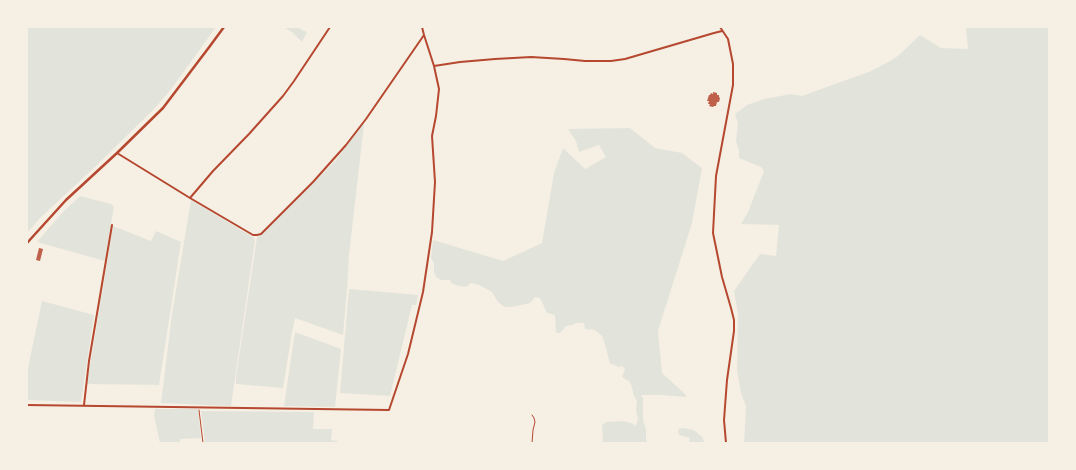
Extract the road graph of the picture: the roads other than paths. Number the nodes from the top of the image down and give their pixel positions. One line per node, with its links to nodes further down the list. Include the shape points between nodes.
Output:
1 (224, 27): 8 (street, via 163,108)
2 (330, 27): 9 (street, via 283,96)
3 (422, 27): 6 (street)
4 (720, 27): 5 (street)
5 (722, 31): 7 (street, via 611,61 524,58); 16 (street, via 731,50 733,85 716,176 713,233 720,271 734,320 724,420)
6 (424, 35): 7 (street); 9 (street, via 346,145 261,234 253,235)
7 (434, 66): 13 (street, via 439,88 432,136 435,182 432,232 423,292 408,354 389,410)
8 (117, 153): 9 (street); 11 (street, via 66,200)
9 (190, 198)
10 (112, 225): 13 (street)
11 (27, 243)
12 (27, 404): 13 (street)
13 (84, 405)
14 (532, 415): 15 (lane, via 535,422)
15 (532, 443)
16 (726, 443)

